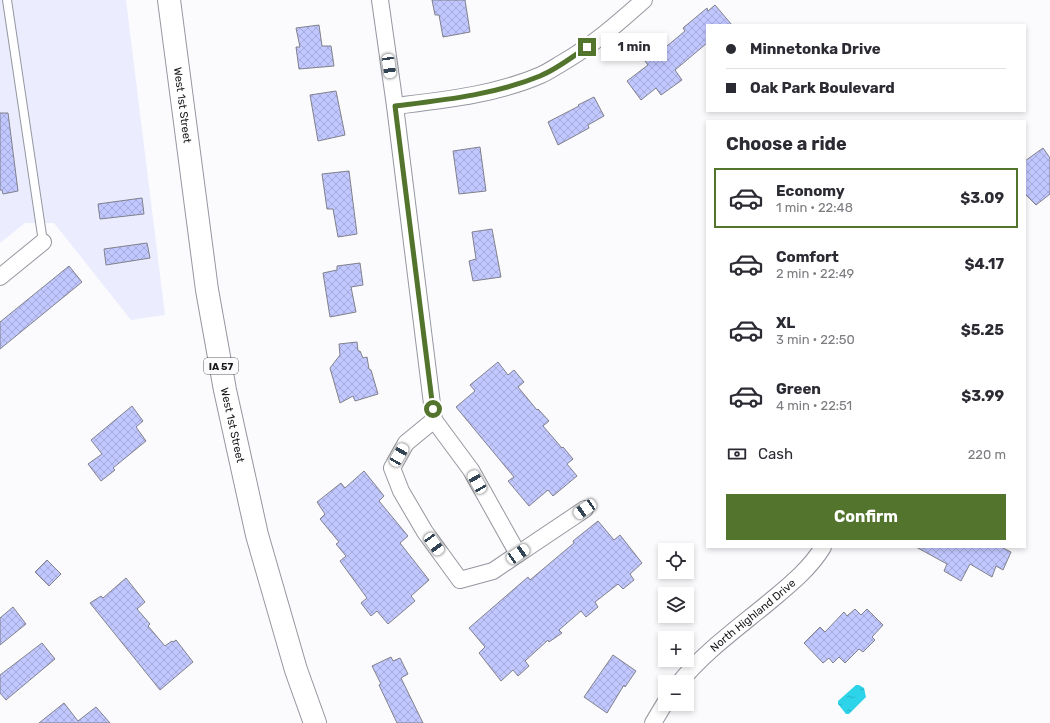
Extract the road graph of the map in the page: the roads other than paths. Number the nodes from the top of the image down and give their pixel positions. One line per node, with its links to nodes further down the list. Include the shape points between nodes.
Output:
1 (7, 0): 6 (lane)
2 (169, 0): 14 (main road, West 1st Street / IA 57, via 207,290 225,390 257,535 296,670)
3 (380, 0): 5 (street)
4 (644, 0): 5 (street, via 597,41 542,75 480,94)
5 (395, 106): 8 (street)
6 (43, 242): 7 (street)
7 (0, 277)
8 (434, 415): 11 (street, via 471,470); 11 (street, via 406,443 392,468 400,491 460,580 493,571)
9 (585, 509): 11 (street)
10 (822, 548): 12 (street, North Highland Drive, via 788,587)
11 (518, 554)
12 (685, 675)
13 (660, 711): 15 (street)
14 (315, 723)
15 (653, 723)

